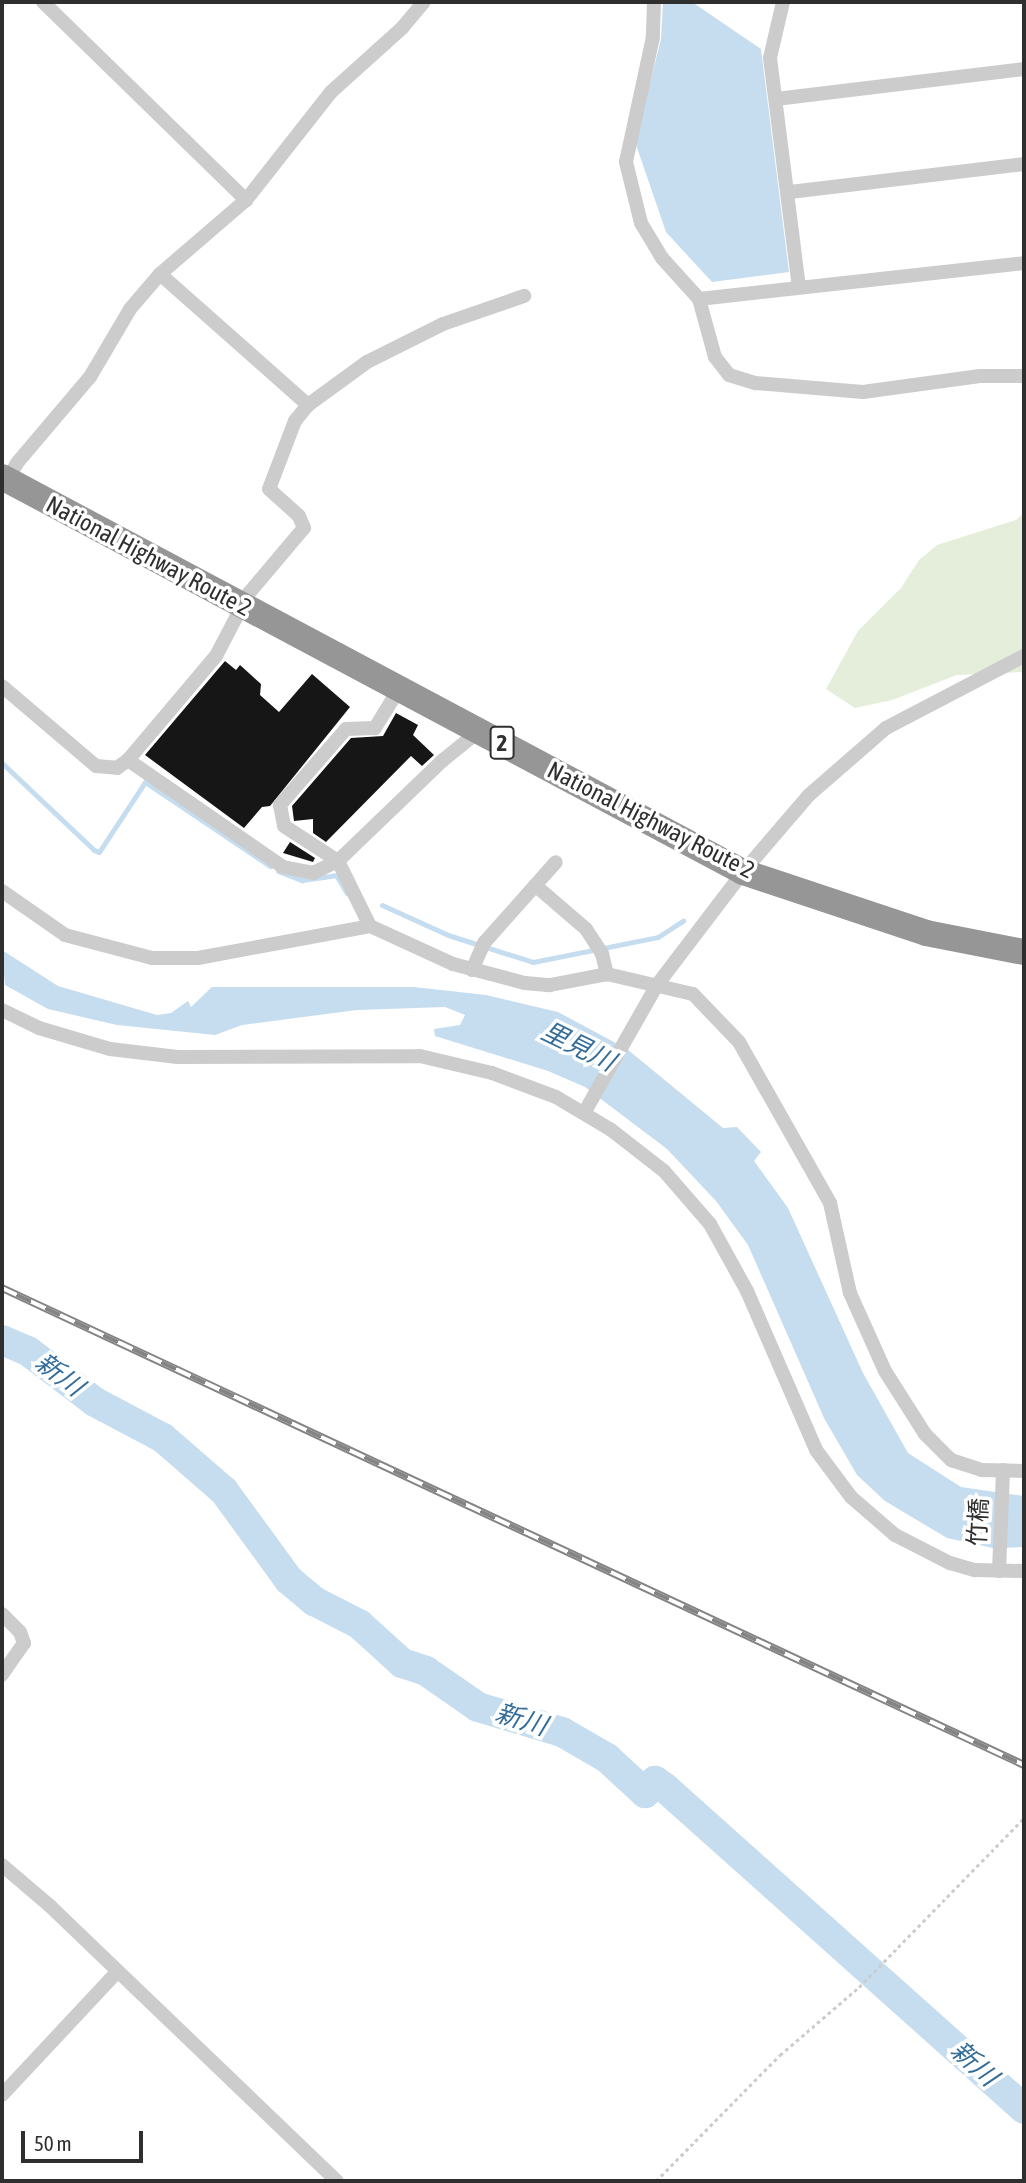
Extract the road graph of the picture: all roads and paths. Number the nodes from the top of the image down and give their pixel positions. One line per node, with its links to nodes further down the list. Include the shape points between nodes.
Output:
1 (43, 2): 9 (street)
2 (424, 2): 9 (street, via 331,92)
3 (654, 2): 14 (street, via 653,37 626,162 640,223 662,258)
4 (783, 2): 6 (street, via 770,58)
5 (1024, 69): 6 (street)
6 (776, 99): 8 (street)
7 (1024, 164): 8 (street)
8 (790, 192): 12 (street)
9 (246, 200): 11 (street)
10 (1024, 263): 12 (street)
11 (160, 274): 16 (street); 17 (street, via 130,309 90,377)
12 (799, 287): 14 (street)
13 (524, 296): 16 (street, via 443,324 367,362)
14 (699, 299): 15 (street, via 715,357 729,375 756,383 863,392 980,376)
15 (1024, 376)
16 (307, 405): 18 (street, via 295,421 269,489 299,516 304,528)
17 (4, 482): 18 (highway, National Highway Route 2 / 2)
18 (241, 605): 21 (highway, National Highway Route 2 / 2); 23 (street, via 216,656)
19 (1024, 656): 26 (street, via 886,728 809,796)
20 (2, 686): 23 (street, via 96,766 117,768)
21 (399, 689): 22 (highway, National Highway Route 2 / 2); 24 (street, via 375,728 346,729 280,804 284,826)
22 (479, 731): 24 (street); 26 (highway, National Highway Route 2 / 2)
23 (128, 760): 24 (street, via 283,867 313,873)
24 (338, 861): 29 (street)
25 (556, 862): 27 (street)
26 (743, 872): 30 (highway, National Highway Route 2 / 2, via 926,933); 33 (street)
27 (536, 886): 31 (street, via 481,947); 32 (street, via 599,948)
28 (2, 891): 29 (street, via 65,936 152,958 198,958)
29 (370, 926): 31 (street)
30 (1024, 952)
31 (472, 970): 32 (street, via 525,984 550,985)
32 (607, 974): 33 (street)
33 (657, 985): 35 (street); 37 (street, via 693,994 739,1042 830,1203 850,1293 885,1371 925,1434 951,1460)
34 (2, 1010): 35 (street, via 73,1040 155,1056 420,1056 522,1082)
35 (585, 1111): 38 (street, via 664,1171 710,1224 747,1291 816,1450 850,1497 895,1535 921,1550 962,1566)
36 (1024, 1471): 37 (street)
37 (1003, 1476): 38 (street, 竹橋)
38 (999, 1568): 39 (street)
39 (1024, 1571)
40 (2, 1614): 41 (street, via 24,1643)
41 (2, 1675)
42 (1024, 1818): 47 (path, via 859,1987 780,2055)
43 (2, 1865): 44 (street)
44 (117, 1972): 45 (street); 46 (street)
45 (2, 2095)
46 (337, 2181)
47 (656, 2181)

